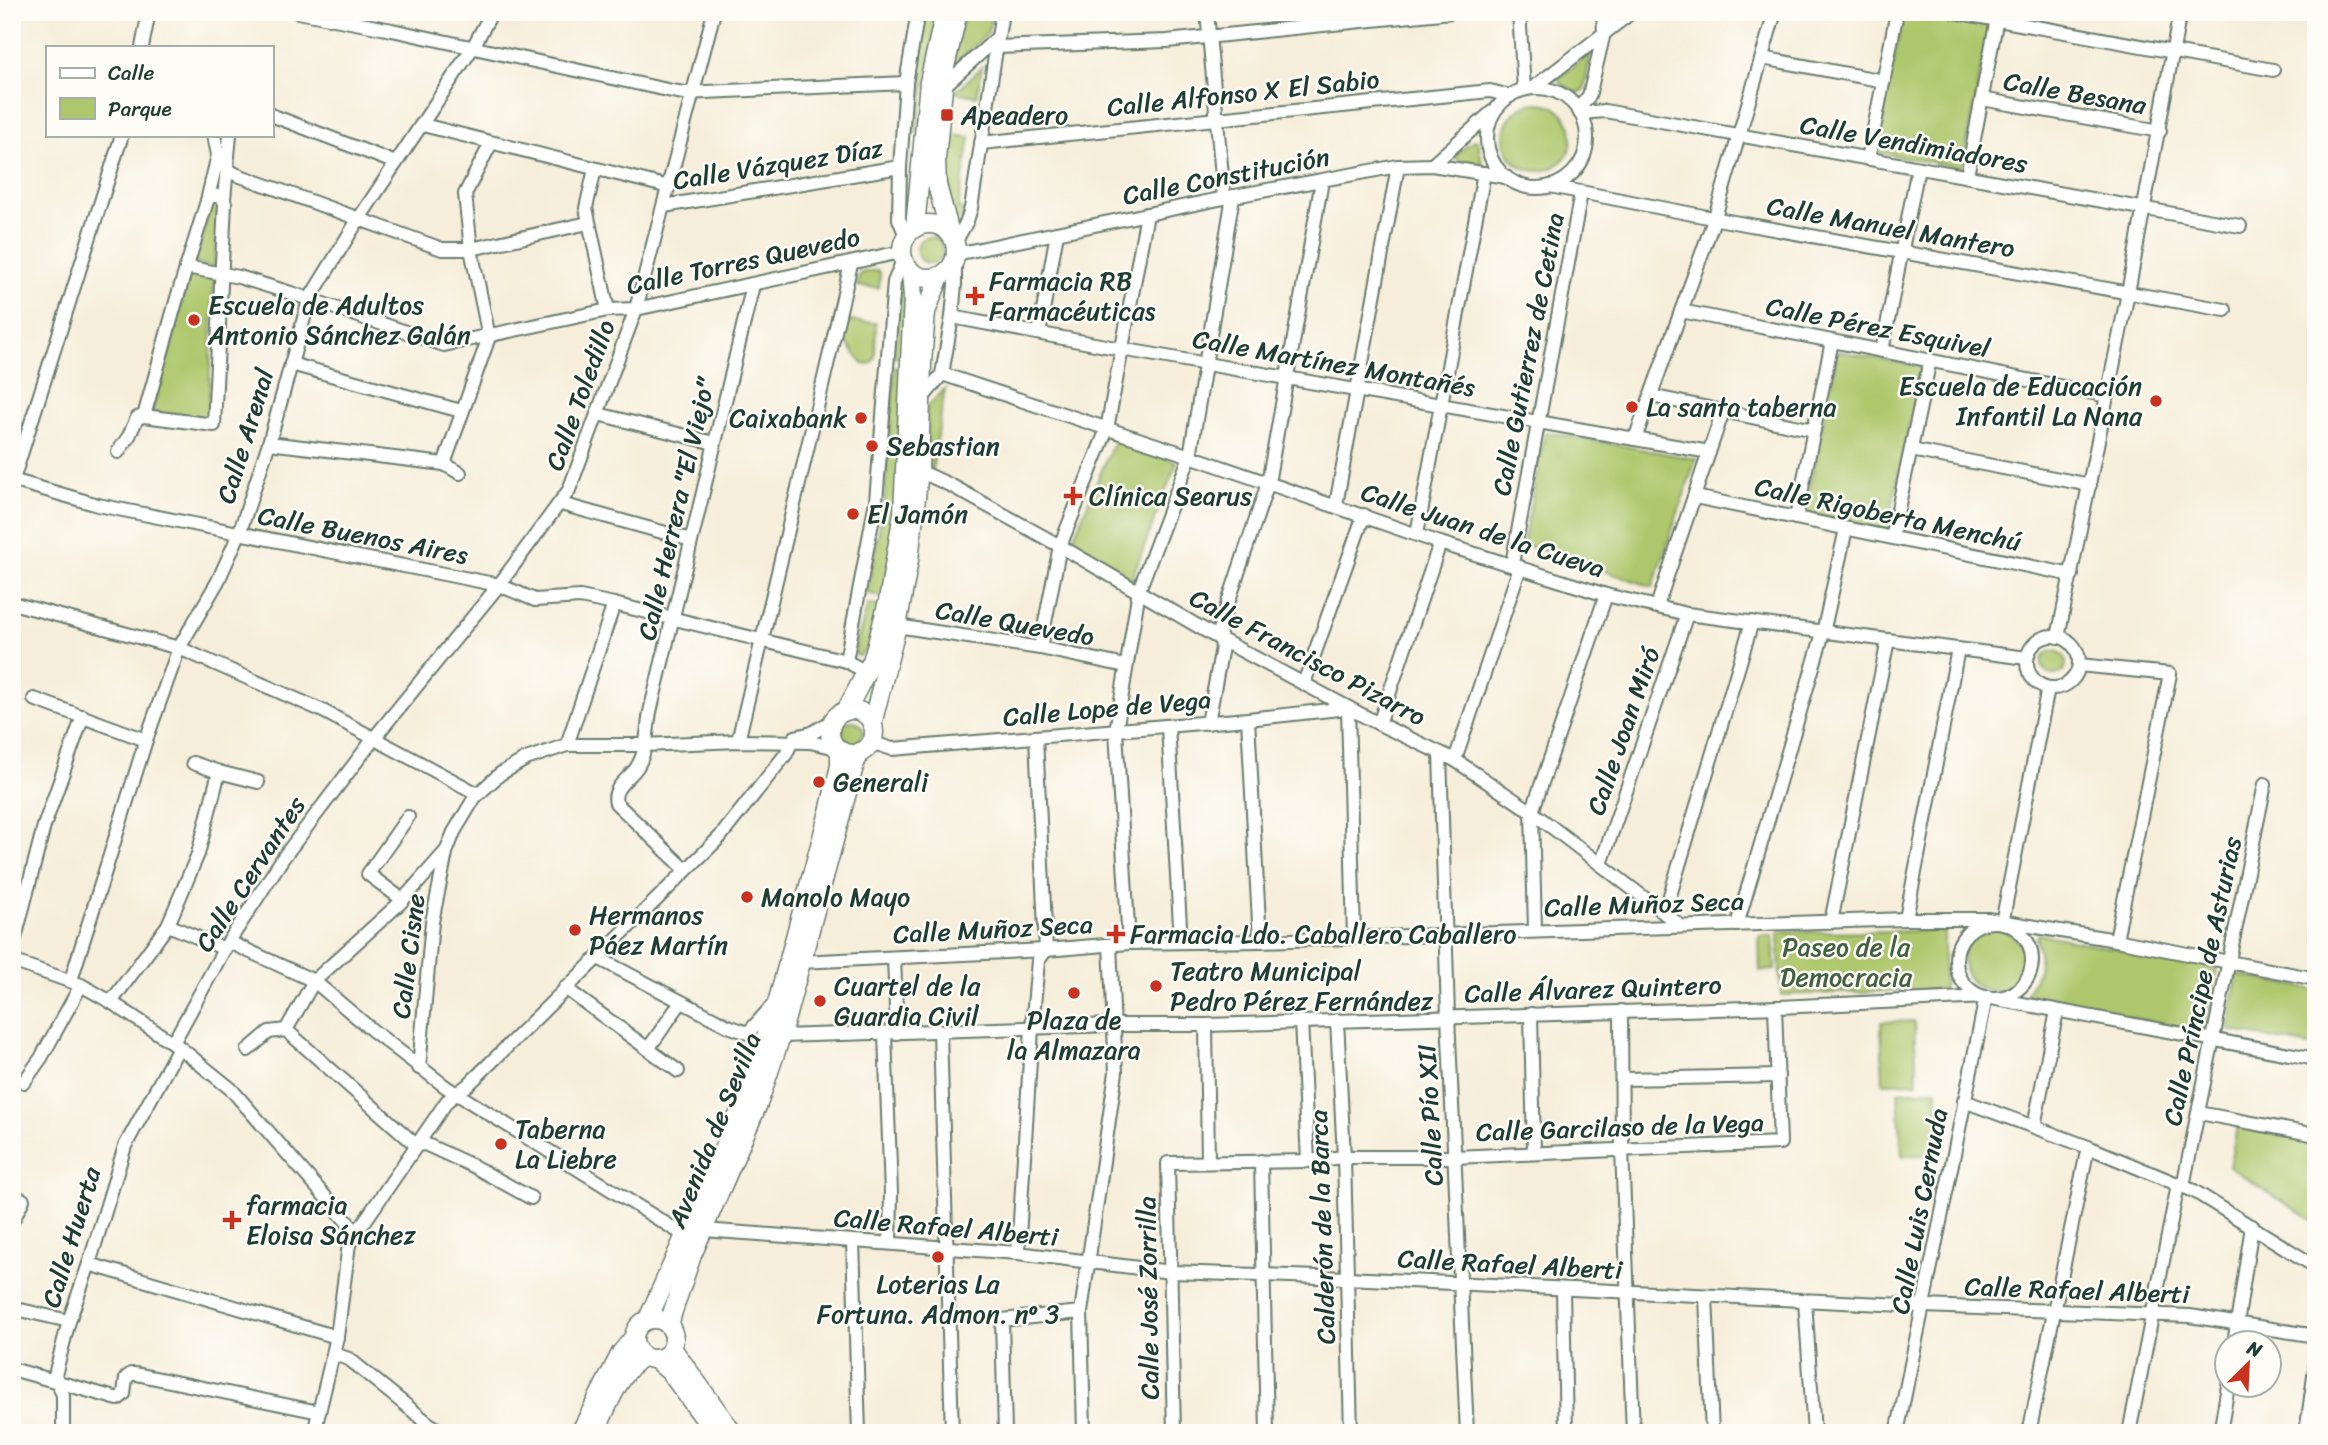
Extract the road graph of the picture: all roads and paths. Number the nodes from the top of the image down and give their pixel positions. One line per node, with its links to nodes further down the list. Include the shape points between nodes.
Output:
1 (149, 12): 22 (street)
2 (298, 12): 23 (street)
3 (492, 12): 23 (street, Calle Arenal)
4 (713, 12): 31 (street, Calle Toledillo)
5 (918, 12): 28 (street)
6 (944, 12): 75 (main road, via 929,82)
7 (958, 12): 29 (main road)
8 (1002, 12): 21 (street)
9 (1207, 12): 20 (street)
10 (1451, 12): 20 (street)
11 (1519, 12): 30 (street)
12 (1603, 12): 19 (street)
13 (1632, 12): 19 (street)
14 (1775, 12): 25 (street)
15 (1897, 12): 27 (street)
16 (1954, 12): 18 (street)
17 (2180, 12): 24 (street)
18 (1998, 16): 24 (street); 33 (street)
19 (1604, 33): 30 (street); 35 (street, via 1589,96)
20 (1209, 35): 21 (street, via 1167,41); 37 (street)
21 (996, 43): 29 (street); 45 (street)
22 (142, 46)
23 (473, 47): 31 (street); 38 (street, Calle Arenal)
24 (2173, 52): 26 (street); 39 (street)
25 (1762, 58): 27 (street); 43 (street)
26 (2273, 70)
27 (1884, 81): 47 (street)
28 (906, 83): 31 (street); 51 (street)
29 (943, 87): 73 (main road, via 936,179)
30 (1528, 89): 32 (street); 35 (street, via 1558,92)
31 (693, 92): 60 (street, Calle Toledillo)
32 (1510, 96): 34 (street); 37 (street, Calle Alfonso X El Sabio, via 1490,92)
33 (1982, 99): 39 (street, Calle Besana); 56 (street)
34 (1497, 108): 49 (street); 57 (street, via 1488,129 1488,148 1495,166)
35 (1579, 111): 43 (street, Calle Vendimiadores, via 1605,111); 59 (street, via 1587,136 1582,160 1571,174)
36 (273, 116): 48 (street)
37 (1216, 118): 45 (street, Calle Alfonso X El Sabio); 62 (street)
38 (423, 125): 44 (street); 48 (street, Calle Arenal)
39 (2160, 131): 66 (street)
40 (122, 136): 122 (street)
41 (214, 136): 46 (street)
42 (230, 136): 54 (street)
43 (1740, 136): 47 (street, Calle Vendimiadores); 68 (street)
44 (491, 143): 53 (street); 74 (street, via 466,189)
45 (981, 143): 73 (street, via 970,215)
46 (218, 155): 54 (street); 64 (street)
47 (1868, 159): 52 (street, Calle Vendimiadores)
48 (396, 163): 69 (street, Calle Arenal)
49 (1432, 165): 50 (street, Calle Constitución); 55 (street, Calle Constitución)
50 (1398, 166): 58 (street, Calle Constitución); 99 (street)
51 (900, 167): 65 (street, Calle Vázquez Díaz); 75 (street, via 899,218)
52 (1918, 168): 56 (street, Calle Vendimiadores); 76 (street)
53 (595, 169): 60 (street); 70 (street, via 586,208)
54 (227, 170): 63 (street); 69 (street)
55 (1484, 173): 57 (street, Calle Constitución); 103 (street)
56 (1966, 176): 66 (street, Calle Vendimiadores)
57 (1506, 177): 59 (street, via 1524,186)
58 (1322, 181): 62 (street, Calle Constitución); 98 (street)
59 (1550, 186): 61 (street, Calle Manuel Mantero)
60 (669, 187): 65 (street, Calle Toledillo)
61 (1581, 193): 68 (street, Calle Manuel Mantero); 108 (street, Calle Gutierrez de Cetina)
62 (1229, 197): 67 (street, Calle Constitución); 95 (street)
63 (224, 199): 64 (street, via 214,195); 79 (street)
64 (207, 201): 78 (street)
65 (664, 206): 84 (street, Calle Toledillo)
66 (2144, 210): 71 (street, Calle Vendimiadores); 82 (street)
67 (1147, 214): 72 (street, Calle Constitución); 92 (street)
68 (1715, 217): 76 (street, Calle Manuel Mantero); 87 (street)
69 (358, 220): 74 (street, via 442,249); 83 (street, Calle Arenal)
70 (588, 223): 74 (street); 85 (street)
71 (2240, 226)
72 (1057, 233): 73 (street, Calle Constitución); 89 (street)
73 (954, 248): 75 (main road, via 942,227 931,224); 80 (main road, via 949,270); 88 (street)
74 (471, 249): 90 (street)
75 (907, 249): 77 (street, Calle Torres Quevedo); 80 (main road, via 925,278); 114 (main road, via 913,298); 158 (street, via 894,282 876,501)
76 (1902, 251): 82 (street, Calle Manuel Mantero); 93 (street)
77 (851, 264): 81 (street, Calle Torres Quevedo); 152 (street)
78 (186, 267): 79 (street, Calle Torres Quevedo); 107 (street)
79 (220, 273): 83 (street, Calle Torres Quevedo); 107 (street, via 214,425)
80 (940, 276): 102 (main road, via 926,312)
81 (753, 285): 84 (street, Calle Torres Quevedo); 113 (street, Calle Herrera "El Viejo")
82 (2128, 293): 86 (street, Calle Manuel Mantero); 101 (street)
83 (309, 300): 90 (street, Calle Torres Quevedo, via 435,344); 96 (street, Calle Arenal)
84 (636, 309): 85 (street, Calle Torres Quevedo); 106 (street, Calle Toledillo)
85 (608, 310): 90 (street, Calle Torres Quevedo)
86 (2225, 310)
87 (1681, 311): 91 (street, Calle Pérez Esquivel); 100 (street)
88 (952, 317): 89 (street, Calle Martínez Montañés); 97 (street)
89 (1039, 333): 92 (street, Calle Martínez Montañés)
90 (489, 337): 104 (street)
91 (1832, 341): 93 (street, Calle Pérez Esquivel); 110 (street)
92 (1121, 349): 95 (street, Calle Martínez Montañés); 109 (street)
93 (1882, 351): 94 (street, Calle Pérez Esquivel)
94 (1930, 360): 101 (street, Calle Pérez Esquivel); 115 (street)
95 (1205, 363): 98 (street, Calle Martínez Montañés); 118 (street)
96 (291, 364): 104 (street); 112 (street, Calle Arenal)
97 (942, 374): 102 (street); 109 (street, Calle Juan de la Cueva)
98 (1286, 376): 99 (street, Calle Martínez Montañés); 123 (street)
99 (1357, 390): 103 (street, Calle Martínez Montañés); 127 (street)
100 (1651, 396): 105 (street); 111 (street)
101 (2108, 396): 124 (street)
102 (921, 401): 120 (main road)
103 (1441, 405): 108 (street, Calle Martínez Montañés); 132 (street)
104 (461, 411): 119 (street)
105 (1723, 411): 110 (street); 117 (street)
106 (598, 414): 113 (street); 126 (street, Calle Toledillo)
107 (144, 416): 116 (street, via 136,418)
108 (1538, 422): 111 (street, Calle Martínez Montañés); 137 (street, Calle Gutierrez de Cetina)
109 (1107, 429): 118 (street, Calle Juan de la Cueva); 136 (street)
110 (1814, 430): 129 (street)
111 (1635, 439): 117 (street, Calle Martínez Montañés)
112 (269, 443): 119 (street); 131 (street, Calle Arenal)
113 (714, 443): 134 (street, Calle Herrera "El Viejo")
114 (906, 448): 120 (street, via 911,466); 161 (main road, via 903,513 888,601)
115 (1911, 450): 124 (street); 133 (street)
116 (118, 452)
117 (1709, 452): 125 (street)
118 (1190, 456): 123 (street, Calle Juan de la Cueva); 140 (street)
119 (444, 464): 121 (street)
120 (919, 471): 136 (street, Calle Francisco Pizarro); 148 (main road)
121 (460, 472)
122 (13, 481): 131 (street, Calle Buenos Aires, via 98,505)
123 (1268, 482): 127 (street, Calle Juan de la Cueva); 151 (street, via 1219,630)
124 (2090, 485): 138 (street)
125 (1695, 497): 129 (street, Calle Rigoberta Menchú); 144 (street)
126 (561, 504): 134 (street); 139 (street, Calle Toledillo)
127 (1336, 505): 128 (street, Calle Juan de la Cueva)
128 (1363, 515): 132 (street, Calle Juan de la Cueva); 162 (street)
129 (1796, 518): 130 (street, Calle Rigoberta Menchú)
130 (1846, 529): 133 (street, Calle Rigoberta Menchú); 149 (street)
131 (239, 534): 139 (street, Calle Buenos Aires); 154 (street, Calle Arenal)
132 (1417, 534): 135 (street, Calle Juan de la Cueva)
133 (1892, 537): 138 (street, Calle Rigoberta Menchú)
134 (691, 540): 146 (street, Calle Herrera "El Viejo")
135 (1440, 543): 137 (street, Calle Juan de la Cueva); 171 (street)
136 (1060, 546): 140 (street, Calle Francisco Pizarro); 155 (street)
137 (1516, 565): 141 (street, Calle Juan de la Cueva); 184 (street, Calle Gutierrez de Cetina)
138 (2072, 575): 150 (street)
139 (499, 585): 143 (street, Calle Buenos Aires, via 535,600 580,597); 174 (street, Calle Toledillo)
140 (1139, 590): 151 (street, Calle Francisco Pizarro); 160 (street)
141 (1606, 595): 144 (street, Calle Juan de la Cueva); 190 (street)
142 (12, 603): 154 (street)
143 (614, 604): 146 (street, Calle Buenos Aires); 179 (street)
144 (1657, 606): 145 (street, Calle Juan de la Cueva)
145 (1687, 614): 147 (street, Calle Juan de la Cueva); 193 (street, Calle Joan Miró)
146 (673, 619): 152 (street, Calle Buenos Aires); 180 (street, Calle Herrera "El Viejo")
147 (1752, 622): 149 (street, Calle Juan de la Cueva); 196 (street)
148 (897, 626): 155 (street, Calle Quevedo); 170 (main road)
149 (1823, 632): 153 (street, Calle Juan de la Cueva); 201 (street)
150 (2058, 636): 157 (street, via 2034,643); 159 (street, via 2076,650)
151 (1220, 639): 162 (street, Calle Francisco Pizarro); 169 (street)
152 (760, 640): 158 (street, Calle Buenos Aires); 177 (street)
153 (1888, 640): 156 (street, Calle Juan de la Cueva); 198 (street)
154 (179, 648): 174 (street); 176 (street, Calle Arenal)
155 (1040, 648): 160 (street, Calle Quevedo)
156 (1958, 649): 157 (street, Calle Juan de la Cueva); 197 (street)
157 (2027, 659): 163 (street, via 2034,681)
158 (846, 661): 161 (street, Calle Buenos Aires)
159 (2079, 665): 163 (street, via 2065,686); 206 (street, via 2169,674)
160 (1126, 666): 173 (street)
161 (866, 673): 167 (main road)
162 (1304, 683): 165 (street, Calle Francisco Pizarro)
163 (2048, 688): 199 (street)
164 (34, 699): 166 (street)
165 (1348, 708): 168 (street, Calle Lope de Vega); 171 (street, Calle Francisco Pizarro); 205 (street)
166 (83, 716): 176 (street); 212 (street, via 44,826)
167 (839, 716): 170 (main road, via 862,713); 178 (street); 182 (main road, via 831,738)
168 (1248, 719): 169 (street, Calle Lope de Vega); 207 (street)
169 (1208, 723): 172 (street, Calle Lope de Vega)
170 (872, 724): 181 (main road, via 874,733)
171 (1379, 724): 183 (street, Calle Francisco Pizarro)
172 (1168, 726): 173 (street, Calle Lope de Vega); 208 (street)
173 (1116, 731): 175 (street, Calle Lope de Vega); 209 (street)
174 (374, 737): 189 (street); 210 (street, Calle Cervantes, via 284,858)
175 (1036, 737): 181 (street, Calle Lope de Vega, via 892,749); 213 (street)
176 (145, 740): 221 (street, Calle Arenal)
177 (738, 741): 178 (street); 180 (street)
178 (786, 742): 182 (street); 194 (street, via 786,754 720,837)
179 (567, 745): 180 (street); 189 (street, via 508,769)
180 (644, 745): 194 (street, Calle Herrera "El Viejo", via 640,762 617,790 615,800)
181 (866, 747): 182 (main road, via 853,754); 217 (main road, Avenida de Sevilla, via 855,763)
182 (839, 749): 224 (main road, Avenida de Sevilla, via 840,766 830,808)
183 (1440, 753): 184 (street, Calle Francisco Pizarro); 204 (street, Calle Pío XII)
184 (1455, 760): 190 (street, Calle Francisco Pizarro)
185 (193, 763): 186 (street)
186 (219, 772): 187 (street); 200 (street, via 198,855)
187 (258, 782)
188 (2265, 784): 218 (street, Calle Príncipe de Asturias)
189 (478, 794): 192 (street)
190 (1532, 813): 193 (street, Calle Francisco Pizarro); 203 (street)
191 (408, 817): 195 (street, via 368,874)
192 (447, 850): 195 (street); 246 (street, Calle Cisne, via 432,922)
193 (1601, 864): 196 (street, Calle Francisco Pizarro)
194 (686, 870): 214 (street)
195 (403, 900): 220 (street)
196 (1665, 912): 202 (street, Calle Francisco Pizarro)
197 (1906, 919): 198 (street, Calle Muñoz Seca); 199 (street, Calle Muñoz Seca)
198 (1831, 922): 201 (street, Calle Muñoz Seca)
199 (2002, 923): 206 (street, Calle Muñoz Seca); 223 (street, via 2026,939 2032,967 2017,991); 223 (street, via 1976,926 1957,950 1955,963 1962,981)
200 (168, 925): 210 (street); 225 (street)
201 (1737, 925): 202 (street, Calle Muñoz Seca)
202 (1681, 926): 203 (street, Calle Muñoz Seca)
203 (1535, 930): 204 (street, Calle Muñoz Seca)
204 (1445, 934): 205 (street, Calle Muñoz Seca); 231 (street, Calle Pío XII)
205 (1354, 937): 207 (street, Calle Muñoz Seca)
206 (2116, 940): 218 (street, Calle Muñoz Seca)
207 (1260, 941): 208 (street, Calle Muñoz Seca)
208 (1181, 942): 209 (street, Calle Muñoz Seca)
209 (1129, 943): 211 (street, Calle Muñoz Seca)
210 (227, 945): 220 (street); 242 (street, Calle Cervantes)
211 (1110, 945): 213 (street, Calle Muñoz Seca); 234 (street)
212 (12, 950)
213 (1046, 950): 215 (street, Calle Muñoz Seca); 236 (street, via 1038,961)
214 (598, 958): 222 (street); 226 (street)
215 (894, 958): 217 (street, Calle Muñoz Seca); 239 (street)
216 (12, 961): 221 (street)
217 (800, 962): 240 (main road, Avenida de Sevilla)
218 (2229, 962): 219 (street, Calle Muñoz Seca); 241 (street, Calle Príncipe de Asturias)
219 (2316, 979)
220 (314, 981): 237 (street); 246 (street)
221 (76, 983): 225 (street); 250 (street, Calle Arenal, via 41,1058)
222 (565, 988): 243 (street); 251 (street)
223 (1986, 998): 227 (street, Calle Álvarez Quintero); 229 (street, Calle Álvarez Quintero); 252 (street, Calle Luis Cernuda)
224 (778, 1000): 226 (street, via 748,1032); 240 (street, via 773,1030); 273 (main road, Avenida de Sevilla, via 745,1100)
225 (111, 1002): 242 (street)
226 (681, 1002): 243 (street)
227 (1775, 1007): 228 (street, Calle Álvarez Quintero); 248 (street)
228 (1621, 1011): 230 (street, Calle Álvarez Quintero); 249 (street)
229 (2057, 1011): 241 (street, Calle Álvarez Quintero); 254 (street)
230 (1531, 1014): 231 (street, Calle Álvarez Quintero); 260 (street)
231 (1448, 1016): 232 (street, Calle Álvarez Quintero); 262 (street, Calle Pío XII)
232 (1337, 1020): 233 (street, Calle Álvarez Quintero); 261 (street, Calderón de la Barca)
233 (1301, 1021): 235 (street, Calle Álvarez Quintero); 264 (street)
234 (1114, 1025): 235 (street, Calle Álvarez Quintero); 236 (street, Calle Álvarez Quintero); 279 (street, via 1116,1072)
235 (1206, 1025): 266 (street)
236 (1032, 1028): 238 (street, Calle Álvarez Quintero); 278 (street)
237 (286, 1030): 244 (street, via 269,1032); 256 (street)
238 (940, 1031): 239 (street, Calle Álvarez Quintero); 277 (street)
239 (891, 1033): 240 (street, Calle Álvarez Quintero); 276 (street)
240 (781, 1036): 272 (main road, Avenida de Sevilla, via 758,1104)
241 (2214, 1039): 245 (street, Calle Álvarez Quintero); 253 (street, Calle Príncipe de Asturias)
242 (176, 1045): 257 (street, Calle Cervantes); 274 (street, via 231,1089)
243 (648, 1049): 247 (street)
244 (248, 1050)
245 (2316, 1059)
246 (419, 1068): 251 (street)
247 (678, 1071)
248 (1778, 1076): 249 (street); 259 (street, Calle Garcilaso de la Vega, via 1780,1143)
249 (1622, 1079): 259 (street)
250 (24, 1082)
251 (457, 1093): 256 (street, via 446,1101); 273 (street)
252 (1964, 1101): 254 (street); 290 (street, Calle Luis Cernuda)
253 (2199, 1113): 255 (street); 267 (street, Calle Príncipe de Asturias)
254 (2034, 1126): 258 (street)
255 (2316, 1135)
256 (416, 1145): 269 (street, via 425,1144 473,1166); 274 (street)
257 (125, 1146): 280 (street, Calle Huerta)
258 (2088, 1147): 267 (street); 293 (street)
259 (1622, 1149): 260 (street, Calle Garcilaso de la Vega); 287 (street)
260 (1535, 1152): 262 (street, Calle Garcilaso de la Vega)
261 (1344, 1157): 262 (street, Calle Garcilaso de la Vega); 264 (street, Calle Garcilaso de la Vega); 284 (street, Calderón de la Barca)
262 (1454, 1157): 285 (street, Calle Pío XII)
263 (1261, 1161): 264 (street, Calle Garcilaso de la Vega); 266 (street, Calle Garcilaso de la Vega); 283 (street)
264 (1308, 1161)
265 (1168, 1163): 266 (street, Calle Garcilaso de la Vega); 282 (street, Calle José Zorrilla)
266 (1208, 1163)
267 (2180, 1186): 271 (street); 294 (street, Calle Príncipe de Asturias)
268 (12, 1195): 270 (street, via 23,1200)
269 (531, 1198)
270 (12, 1222)
271 (2252, 1226): 281 (street); 297 (street)
272 (703, 1230): 275 (street, Calle Rafael Alberti); 298 (main road, Avenida de Sevilla)
273 (684, 1235): 295 (main road, Avenida de Sevilla)
274 (353, 1238): 302 (street)
275 (853, 1241): 276 (street, Calle Rafael Alberti); 319 (street)
276 (890, 1243): 277 (street, Calle Rafael Alberti)
277 (945, 1248): 278 (street, Calle Rafael Alberti); 320 (street)
278 (1018, 1253): 279 (street, Calle Rafael Alberti)
279 (1089, 1263): 282 (street, Calle Rafael Alberti); 292 (street)
280 (89, 1264): 296 (street, Calle Huerta); 302 (street)
281 (2316, 1267)
282 (1171, 1272): 283 (street, Calle Rafael Alberti); 323 (street, Calle José Zorrilla)
283 (1264, 1275): 284 (street, Calle Rafael Alberti); 324 (street)
284 (1348, 1278): 285 (street, Calle Rafael Alberti); 325 (street, Calderón de la Barca)
285 (1461, 1285): 286 (street, Calle Rafael Alberti); 326 (street, Calle Pío XII)
286 (1563, 1290): 287 (street, Calle Rafael Alberti); 327 (street)
287 (1628, 1292): 288 (street, Calle Rafael Alberti); 328 (street)
288 (1706, 1296): 289 (street, Calle Rafael Alberti); 329 (street)
289 (1805, 1301): 290 (street, Calle Rafael Alberti); 330 (street)
290 (1924, 1306): 293 (street, Calle Rafael Alberti); 331 (street, Calle Luis Cernuda)
291 (12, 1308): 296 (street)
292 (1081, 1312): 321 (street, via 1002,1320); 322 (street)
293 (2053, 1312): 294 (street, Calle Rafael Alberti); 332 (street)
294 (2153, 1314): 297 (street, Calle Rafael Alberti); 333 (street, Calle Príncipe de Asturias)
295 (648, 1320): 298 (main road, via 660,1319); 301 (main road, via 638,1326)
296 (69, 1321): 308 (street, Calle Huerta, via 55,1375)
297 (2238, 1324): 299 (street); 300 (street, Calle Rafael Alberti)
298 (670, 1326): 303 (main road)
299 (2237, 1330)
300 (2316, 1336)
301 (634, 1337): 305 (main road, via 635,1348); 315 (main road)
302 (337, 1338): 304 (street)
303 (672, 1348): 305 (main road, via 665,1356); 318 (main road)
304 (334, 1354): 310 (street); 311 (street, via 349,1359)
305 (649, 1357): 316 (main road, via 629,1367); 317 (main road, via 670,1372)
306 (2316, 1362): 335 (street)
307 (12, 1369): 308 (street)
308 (59, 1383): 310 (street, via 117,1399 124,1394 126,1378 136,1374); 312 (street, Calle Huerta)
309 (2226, 1400): 334 (street)
310 (319, 1412): 313 (street)
311 (428, 1429): 314 (street)
312 (63, 1433)
313 (314, 1433)
314 (445, 1433)
315 (580, 1433)
316 (595, 1433)
317 (715, 1433)
318 (733, 1433)
319 (859, 1433)
320 (952, 1433)
321 (1004, 1433)
322 (1084, 1433)
323 (1174, 1433)
324 (1267, 1433)
325 (1351, 1433)
326 (1467, 1433)
327 (1566, 1433)
328 (1633, 1433)
329 (1712, 1433)
330 (1814, 1433)
331 (1897, 1433)
332 (2029, 1433)
333 (2129, 1433)
334 (2220, 1433)
335 (2306, 1433)

